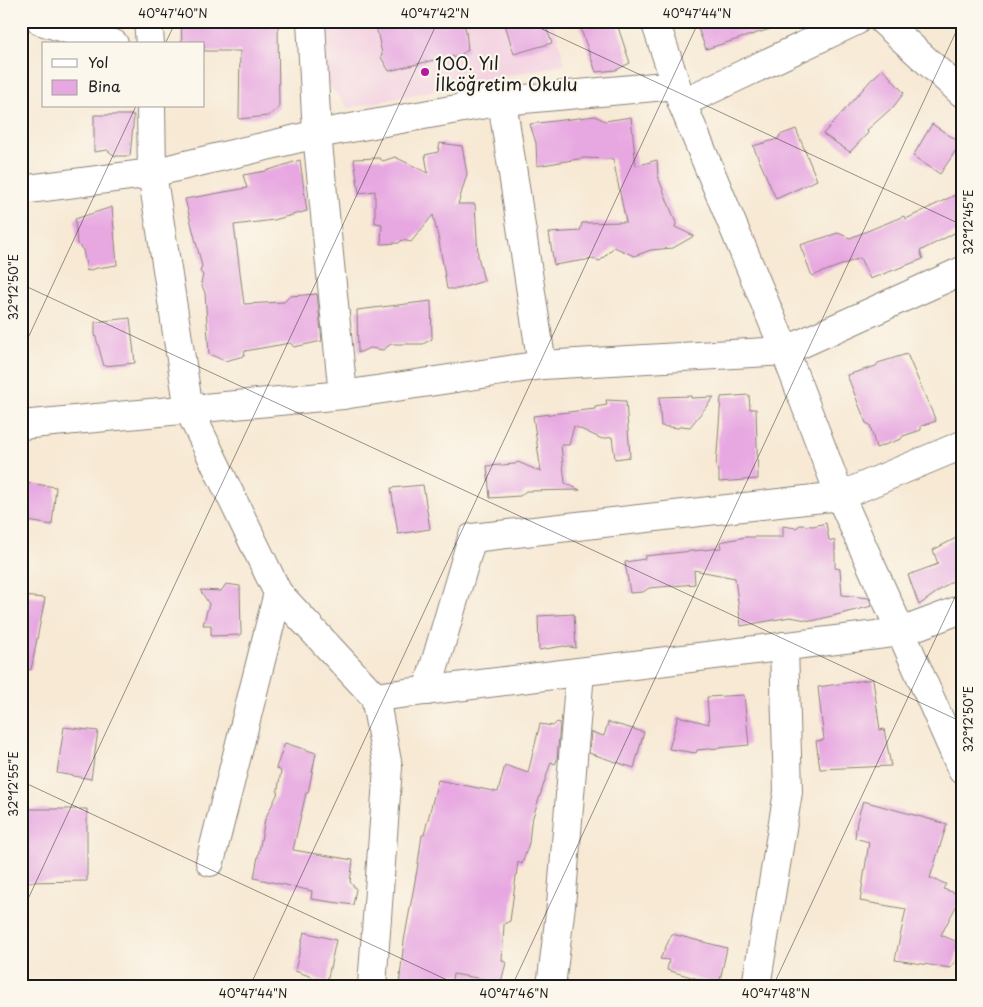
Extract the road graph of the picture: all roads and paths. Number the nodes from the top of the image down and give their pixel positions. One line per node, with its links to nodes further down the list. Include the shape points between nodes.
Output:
1 (40, 21): 8 (street)
2 (148, 21): 9 (street)
3 (311, 21): 14 (street)
4 (655, 21): 11 (street)
5 (856, 21): 7 (street)
6 (883, 21): 10 (street)
7 (826, 28): 11 (street)
8 (108, 42)
9 (150, 42)
10 (962, 93)
11 (679, 94): 12 (street); 18 (street)
12 (502, 102): 14 (street); 19 (street)
13 (151, 108): 15 (street)
14 (317, 134): 15 (street); 20 (street)
15 (152, 173): 16 (street); 21 (street)
16 (21, 190)
17 (962, 270): 18 (street)
18 (785, 351): 19 (street); 24 (street)
19 (542, 365): 20 (street)
20 (343, 395): 21 (street)
21 (189, 410): 22 (street); 25 (street)
22 (21, 425)
23 (962, 446): 24 (street)
24 (840, 496): 27 (street); 30 (street, via 472,538)
25 (278, 594): 31 (street); 33 (street)
26 (962, 608): 27 (street)
27 (902, 632): 28 (street); 32 (street)
28 (784, 646): 29 (street); 36 (street, via 788,792)
29 (580, 672): 30 (street); 35 (street, via 561,905)
30 (426, 691): 31 (street)
31 (375, 697): 34 (street, via 388,767)
32 (962, 770)
33 (210, 862)
34 (372, 986)
35 (551, 986)
36 (756, 986)

